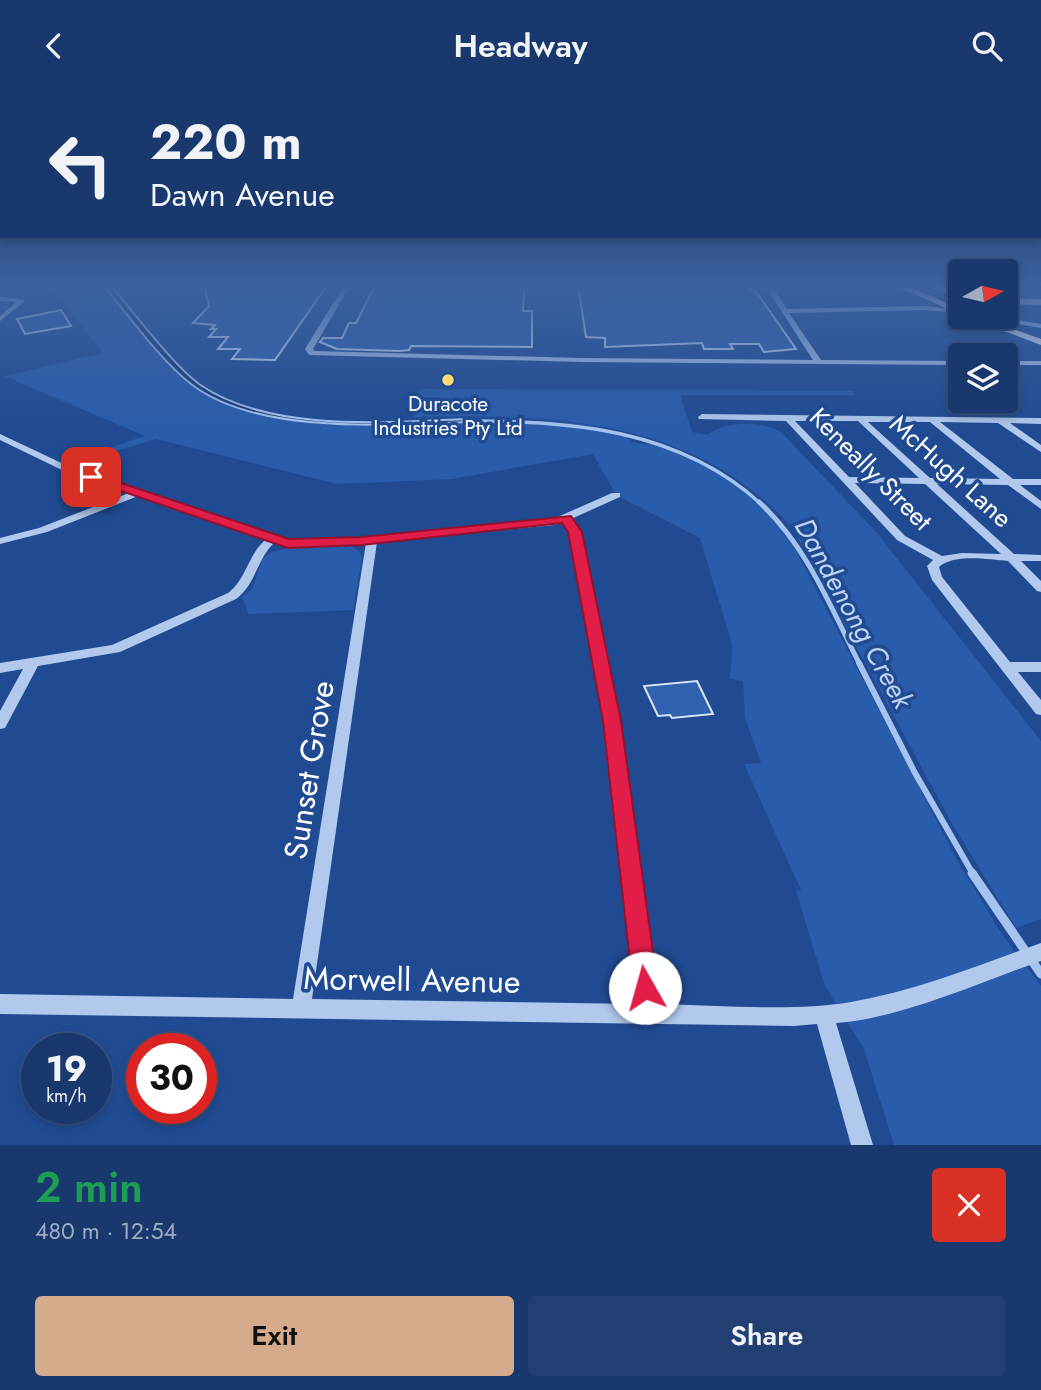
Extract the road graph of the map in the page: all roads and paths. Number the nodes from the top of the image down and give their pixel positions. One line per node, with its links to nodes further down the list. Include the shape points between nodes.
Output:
1 (318, 333): 5 (street, via 309,349 312,353)
2 (800, 333): 5 (street)
3 (1017, 333): 4 (main road)
4 (1041, 342)
5 (818, 361): 6 (street)
6 (948, 363)
7 (1018, 363): 8 (street)
8 (1041, 363)
9 (698, 418): 10 (street)
10 (788, 418): 11 (street); 17 (street, Keneally Street)
11 (859, 418): 12 (street); 18 (street, McHugh Lane)
12 (932, 420): 13 (street); 19 (street)
13 (1000, 420): 14 (street); 16 (street)
14 (1041, 421)
15 (0, 437): 21 (street, via 53,463)
16 (1041, 449)
17 (847, 480): 18 (street); 30 (street, Keneally Street, via 901,538)
18 (927, 481): 19 (street); 28 (street, McHugh Lane)
19 (1010, 482): 20 (street); 23 (street)
20 (1041, 482)
21 (138, 493): 25 (street); 27 (street, via 43,530)
22 (616, 495): 24 (street)
23 (1041, 506)
24 (566, 519): 26 (street); 42 (street, via 575,532 612,721)
25 (271, 540): 26 (street, via 295,544); 32 (street, via 257,552 244,587 232,596 115,649)
26 (372, 540): 41 (street, Sunset Grove)
27 (0, 541)
28 (1012, 558): 29 (street); 30 (street); 31 (street, McHugh Lane)
29 (1041, 558)
30 (940, 560): 33 (street, Keneally Street, via 933,566 936,578)
31 (1041, 589)
32 (33, 663): 35 (street); 37 (street)
33 (1006, 667): 34 (street); 36 (street, Keneally Street)
34 (1041, 667)
35 (0, 668)
36 (1041, 711)
37 (0, 724)
38 (1041, 952): 39 (street)
39 (937, 989): 43 (street, via 878,1007)
40 (0, 1004): 41 (street, Morwell Avenue)
41 (301, 1008): 42 (street, Morwell Avenue)
42 (648, 1013): 43 (street, Morwell Avenue)
43 (824, 1014): 44 (street)
44 (862, 1145)

